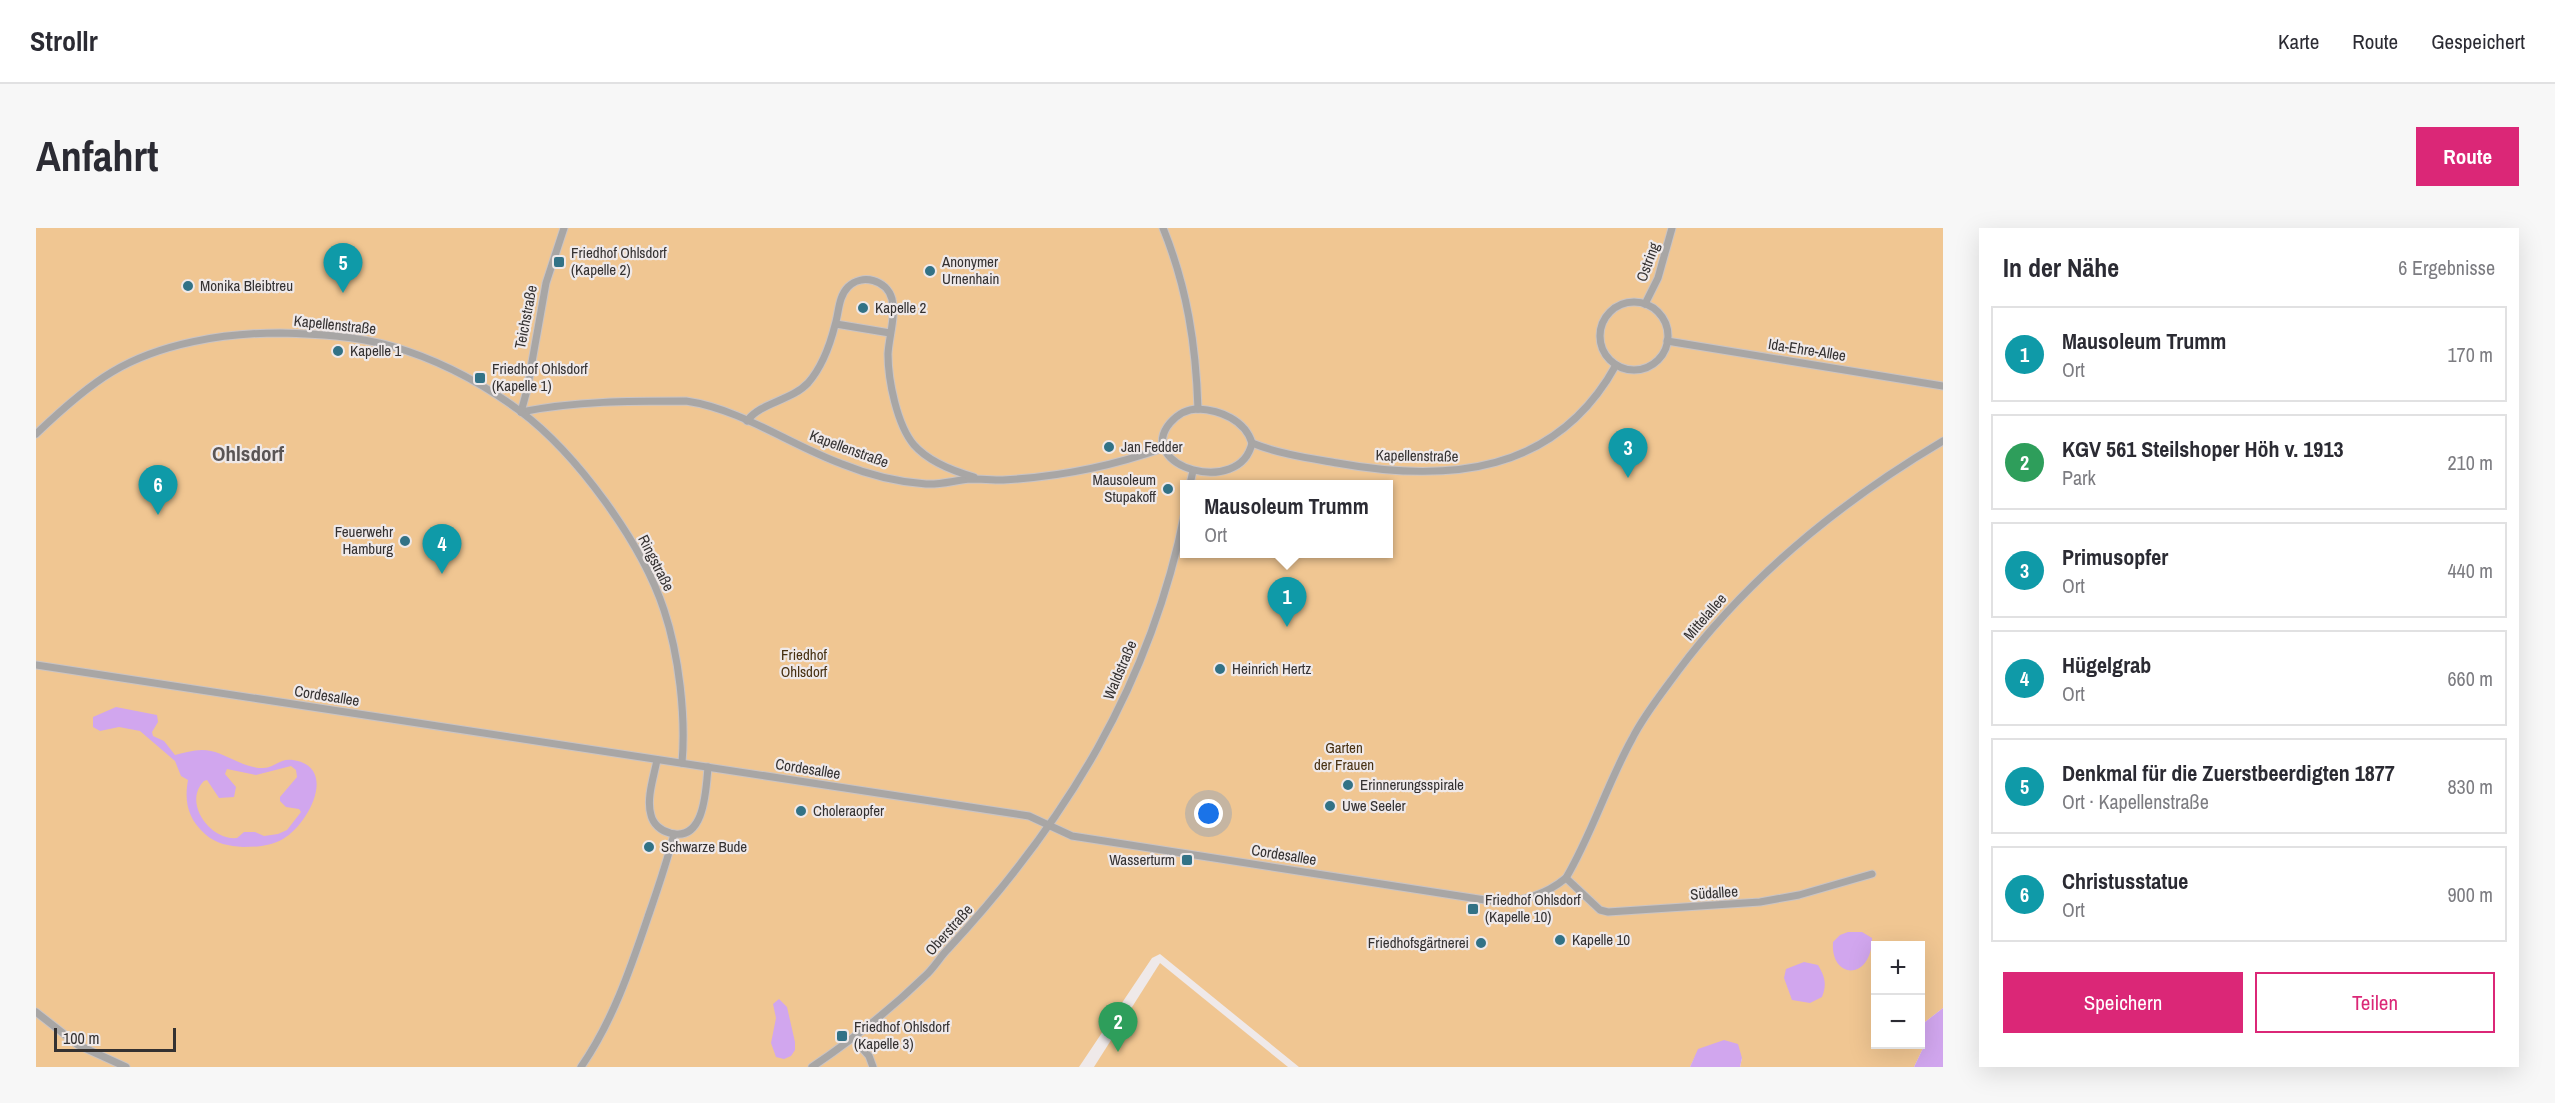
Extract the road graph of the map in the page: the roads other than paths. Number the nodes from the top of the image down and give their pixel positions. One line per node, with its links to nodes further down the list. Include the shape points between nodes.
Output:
1 (564, 228): 11 (street, Teichstraße, via 546,283)
2 (1163, 228): 10 (street, via 1177,261 1192,324)
3 (1672, 228): 4 (street, Ostring, via 1658,278)
4 (1645, 304): 7 (street, Ostring, via 1663,319); 8 (street, Ostring, via 1622,304 1605,318 1600,340)
5 (836, 324): 6 (street); 6 (street, Kapellenstraße, via 844,292 856,281 870,280 882,285 891,296); 12 (street, Kapellenstraße, via 819,367 807,384 757,412)
6 (890, 333): 18 (street, Kapellenstraße, via 891,384 914,445 932,460 960,474)
7 (1667, 341): 8 (street, via 1659,359 1651,365 1634,370); 9 (street, Ida-Ehre-Allee)
8 (1616, 365): 15 (street, Kapellenstraße, via 1581,414 1552,437 1518,455 1474,469 1425,472 1365,468 1283,453)
9 (1943, 386)
10 (1198, 409): 15 (street, via 1233,418 1246,430); 16 (street, via 1174,419 1165,431)
11 (521, 412): 12 (street, Kapellenstraße, via 548,406 686,401); 13 (street, Kapellenstraße, via 455,371 393,347 334,336 254,333 200,341 142,358 112,372); 23 (street, Ringstraße, via 599,493 631,542 660,599 682,712)
12 (747, 422): 18 (street, Kapellenstraße, via 840,464 886,478 928,484)
13 (36, 434)
14 (1943, 441): 28 (street, Mittelallee, via 1836,512 1768,568 1706,635 1632,737)
15 (1252, 443): 17 (street, via 1247,457 1227,469)
16 (1163, 448): 17 (street, via 1177,463); 18 (street, Kapellenstraße, via 1087,468 1002,480)
17 (1193, 471): 19 (street)
18 (982, 479)
19 (1191, 480)
20 (1180, 535): 25 (street, Waldstraße, via 1171,576 1106,736)
21 (36, 665): 22 (street, Cordesallee)
22 (657, 759): 23 (street, Cordesallee); 26 (street, via 651,815 656,825)
23 (682, 763): 24 (street, Cordesallee)
24 (708, 767): 25 (street, Cordesallee, via 1029,816); 26 (street, via 698,821 692,829)
25 (1051, 826): 28 (street, Cordesallee, via 1072,836 1498,902 1533,897); 30 (street, Oberstraße, via 985,910 927,975)
26 (674, 834): 32 (street, via 634,961 601,1034)
27 (1872, 874): 28 (street, Südallee, via 1760,902 1608,912 1599,910)
28 (1566, 878)
29 (36, 1012): 31 (street, via 78,1045)
30 (854, 1039): 33 (street, Oberstraße); 34 (street)
31 (126, 1067)
32 (581, 1067)
33 (812, 1067)
34 (873, 1067)

